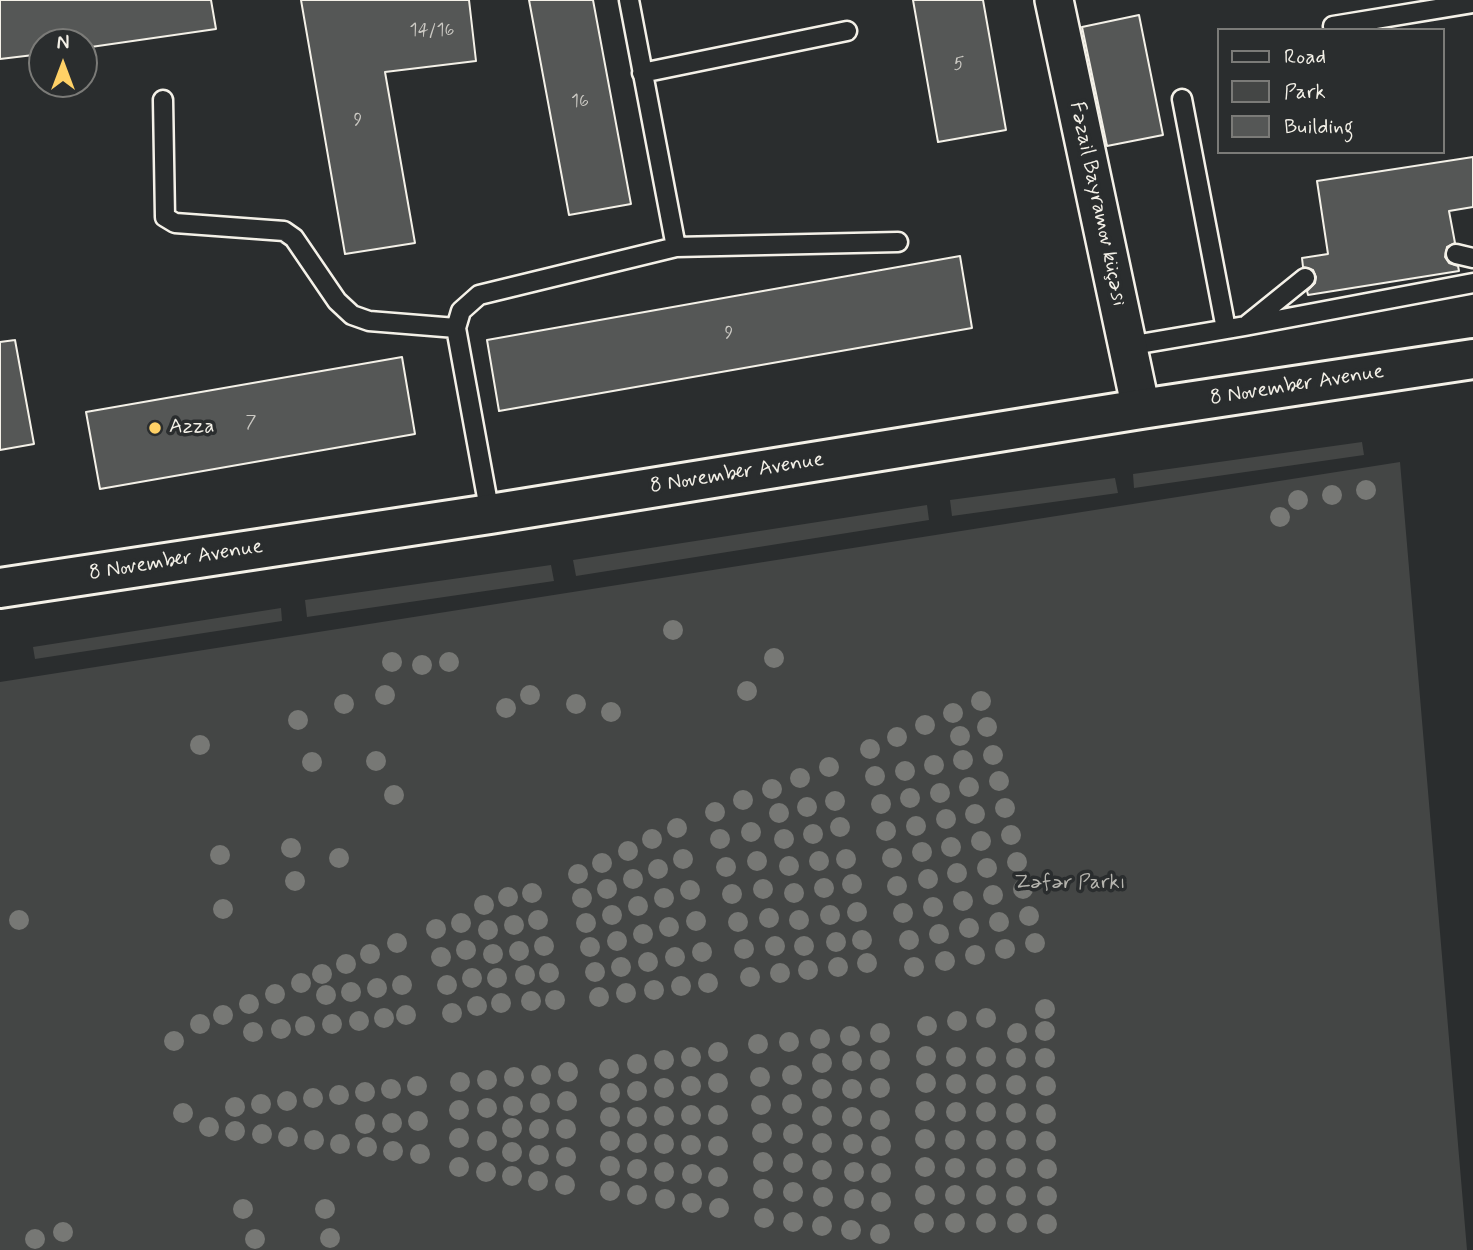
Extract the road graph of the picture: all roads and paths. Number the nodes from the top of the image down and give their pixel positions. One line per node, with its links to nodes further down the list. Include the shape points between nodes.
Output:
1 (629, 0): 6 (lane)
2 (1054, 0): 16 (street, Fəzail Bayramov küçəsi)
3 (1473, 3): 4 (lane)
4 (1333, 26)
5 (847, 31): 6 (lane)
6 (642, 74): 10 (lane)
7 (1182, 99): 15 (lane)
8 (163, 100): 14 (lane, via 165,217 175,223 284,231 295,238 337,302 352,316)
9 (898, 242): 10 (lane)
10 (676, 247): 14 (lane, via 479,295 461,311)
11 (1305, 278): 13 (lane)
12 (1473, 283): 13 (lane)
13 (1245, 326): 15 (lane)
14 (456, 328): 19 (lane)
15 (1226, 329): 16 (lane)
16 (1128, 346): 18 (street, Fəzail Bayramov küçəsi)
17 (1473, 359): 18 (highway, 8 November Avenue)
18 (1141, 409): 19 (highway, 8 November Avenue)
19 (490, 514): 20 (highway, 8 November Avenue)
20 (0, 588)

